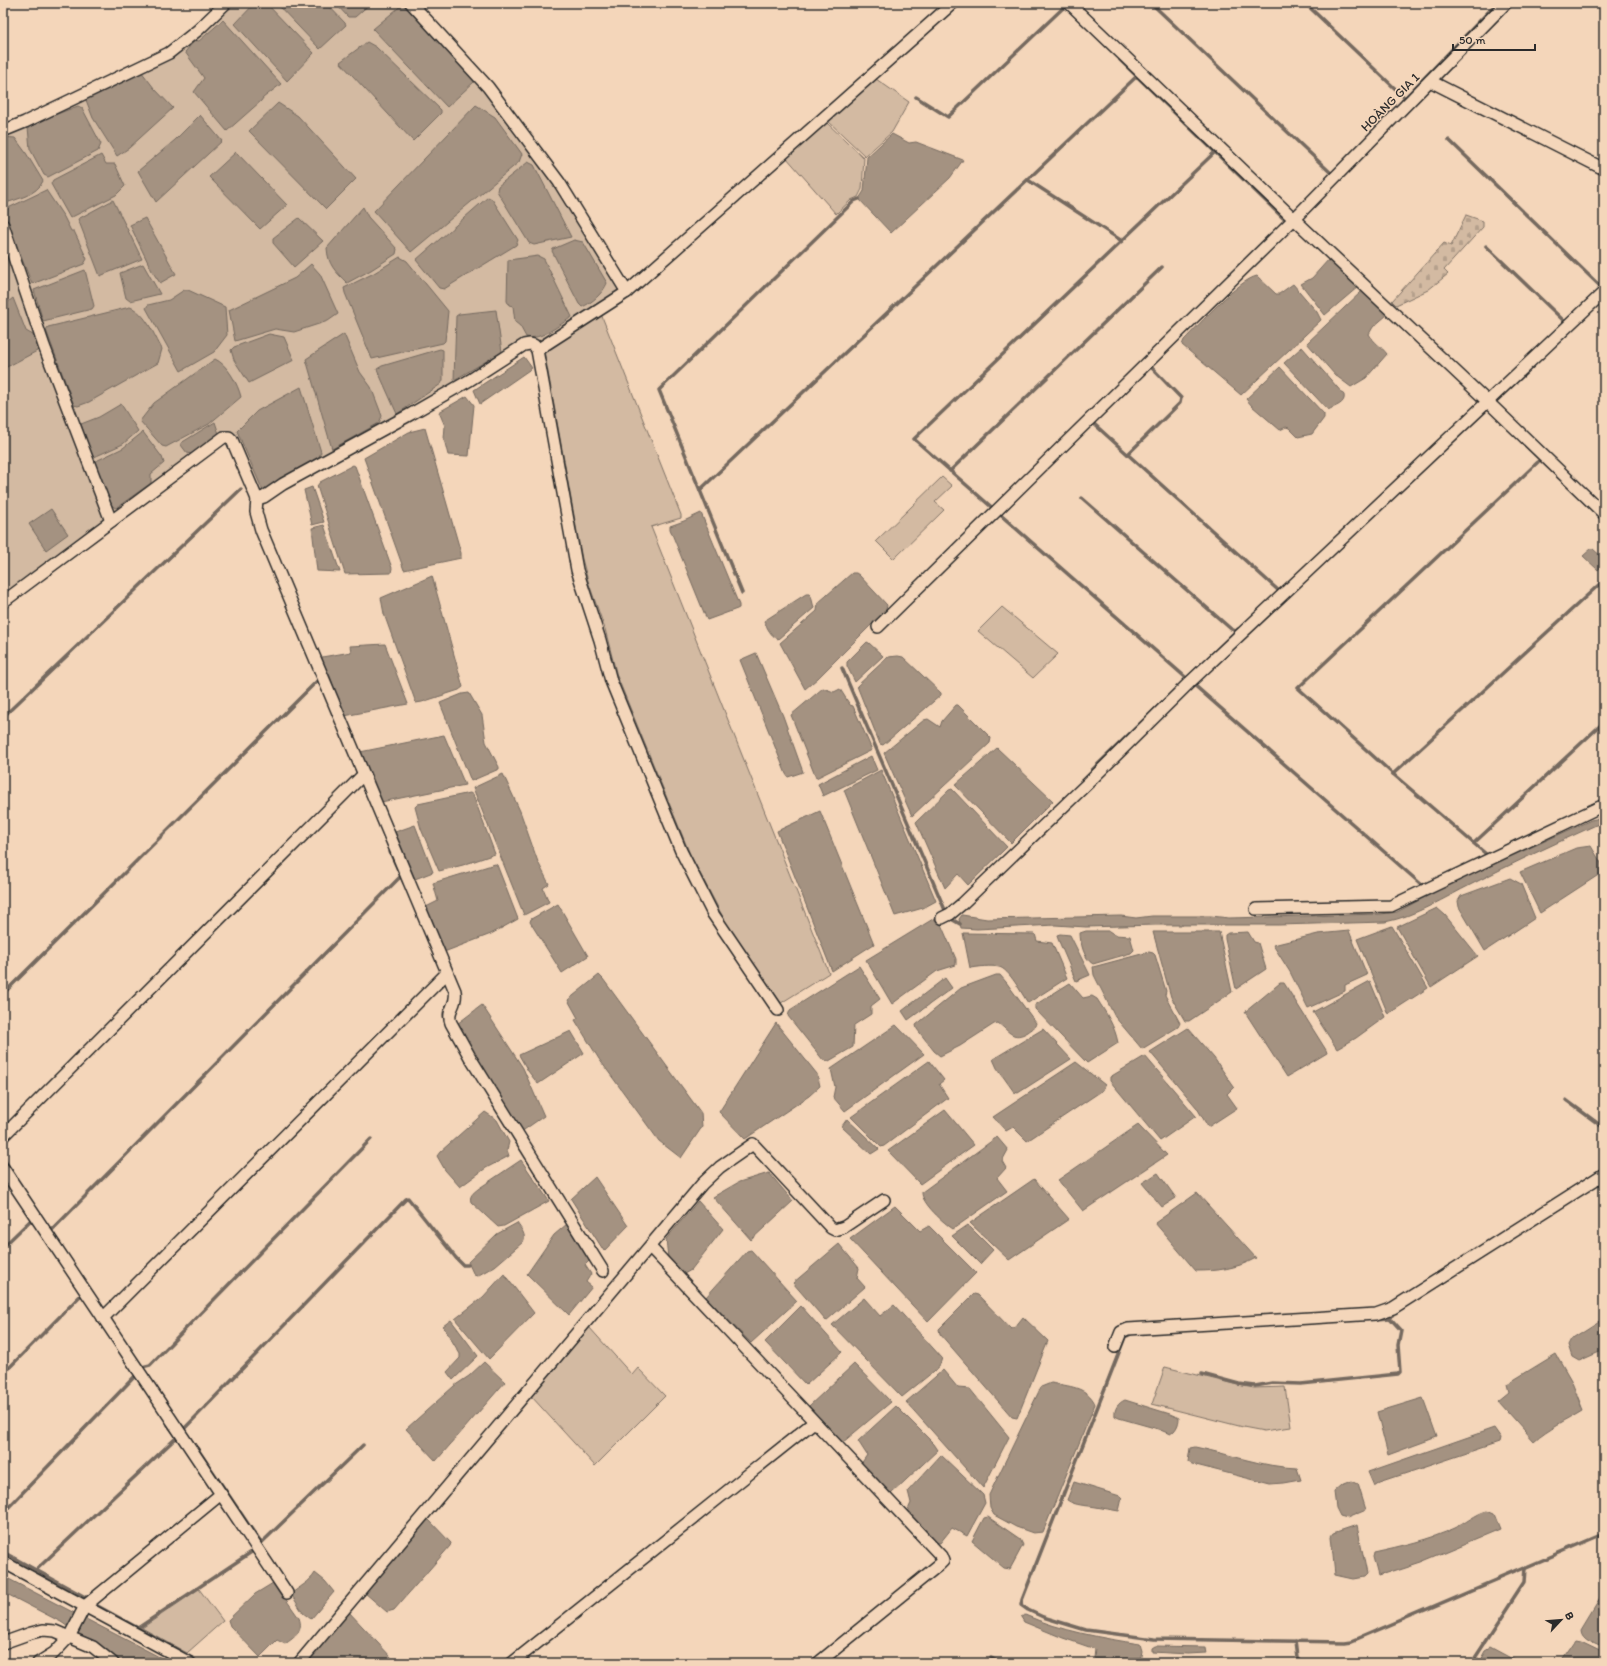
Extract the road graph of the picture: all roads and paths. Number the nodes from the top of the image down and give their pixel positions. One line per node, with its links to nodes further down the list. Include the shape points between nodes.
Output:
1 (226, 3): 7 (street, via 169,53)
2 (411, 3): 11 (street, via 488,87 559,182)
3 (953, 3): 11 (street)
4 (1069, 3): 9 (street)
5 (1506, 3): 6 (street, HOÀNG GIA 1)
6 (1430, 81): 8 (street); 9 (street, HOÀNG GIA 1)
7 (3, 131)
8 (1604, 170)
9 (1294, 220): 14 (street); 19 (street, HOÀNG GIA 1)
10 (3, 225): 17 (street, via 44,346)
11 (627, 292): 13 (street)
12 (1604, 292): 14 (street)
13 (537, 350): 15 (street, via 534,345 524,346 411,414 264,497); 25 (street, via 577,570 611,681 681,851 724,932)
14 (1488, 402): 16 (street); 23 (street, via 1190,682 962,904)
15 (257, 498): 17 (street, via 232,440 224,437); 20 (street, via 256,512 261,530)
16 (1604, 514)
17 (111, 521): 18 (street)
18 (3, 602)
19 (878, 627)
20 (364, 775): 24 (street); 26 (street)
21 (1604, 805): 22 (street, via 1391,906)
22 (1256, 910)
23 (942, 918)
24 (447, 973): 31 (street, via 456,996 456,1003 448,1017 451,1023 471,1060); 32 (street)
25 (778, 1010)
26 (3, 1136)
27 (3, 1168): 32 (street)
28 (1604, 1174): 33 (street, via 1384,1312 1128,1329 1122,1332)
29 (884, 1200): 30 (street, via 844,1227 834,1230 753,1144 712,1174)
30 (650, 1247): 34 (street); 44 (street)
31 (604, 1271)
32 (103, 1318): 35 (street)
33 (1115, 1347)
34 (814, 1422): 45 (street); 46 (street, via 943,1561)
35 (221, 1494): 37 (street); 38 (street)
36 (3, 1562): 38 (street)
37 (287, 1593)
38 (83, 1609): 39 (street); 43 (street)
39 (70, 1635): 40 (street, via 43,1630); 41 (street, via 54,1653); 42 (street, via 93,1647)
40 (3, 1643)
41 (38, 1663)
42 (113, 1663)
43 (190, 1663)
44 (299, 1663)
45 (512, 1663)
46 (818, 1663)

